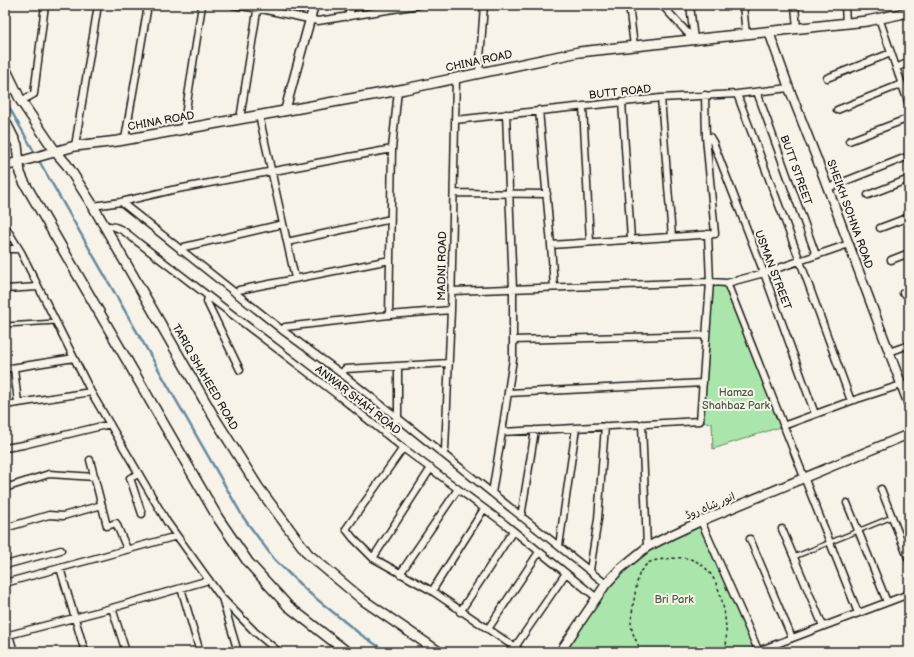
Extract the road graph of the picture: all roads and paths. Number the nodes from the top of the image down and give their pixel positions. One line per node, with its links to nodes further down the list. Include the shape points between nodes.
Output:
1 (45, 5): 42 (street, via 34,94)
2 (98, 5): 59 (street)
3 (148, 5): 57 (street)
4 (202, 5): 55 (street)
5 (233, 5): 17 (street)
6 (314, 5): 21 (street)
7 (353, 5): 19 (street)
8 (419, 5): 16 (street)
9 (484, 5): 32 (street)
10 (629, 5): 27 (street)
11 (662, 5): 26 (street)
12 (690, 5): 26 (street)
13 (743, 5): 25 (street)
14 (795, 5): 23 (street)
15 (845, 5): 22 (street)
16 (408, 6): 19 (street)
17 (258, 7): 21 (street); 52 (street)
18 (909, 11): 20 (main road, CHINA ROAD)
19 (347, 17): 21 (street)
20 (880, 18): 22 (main road, CHINA ROAD); 28 (street)
21 (310, 20): 48 (street)
22 (846, 23): 23 (main road, CHINA ROAD)
23 (797, 29): 24 (main road, CHINA ROAD)
24 (769, 32): 25 (main road, CHINA ROAD); 36 (street, SHEIKH SOHNA ROAD)
25 (746, 34): 26 (main road, CHINA ROAD)
26 (694, 40): 27 (main road, CHINA ROAD)
27 (634, 46): 32 (main road, CHINA ROAD, via 579,52)
28 (891, 53): 31 (street); 34 (street)
29 (909, 62): 31 (street)
30 (5, 68): 42 (main road, TARIQ SHAHEED ROAD)
31 (896, 68): 35 (street)
32 (479, 73): 33 (main road, CHINA ROAD)
33 (456, 78): 37 (main road, CHINA ROAD); 53 (street, MADNI ROAD)
34 (827, 78)
35 (902, 84): 44 (street); 47 (street)
36 (788, 88): 38 (street, BUTT ROAD); 67 (street, SHEIKH SOHNA ROAD)
37 (398, 90): 48 (main road, CHINA ROAD); 60 (street)
38 (757, 92): 39 (street, BUTT ROAD); 91 (street, BUTT STREET)
39 (737, 94): 40 (street, BUTT ROAD); 94 (street)
40 (705, 95): 41 (street, BUTT ROAD); 56 (street)
41 (661, 98): 43 (street, BUTT ROAD); 81 (street)
42 (21, 101): 61 (main road, TARIQ SHAHEED ROAD)
43 (622, 102): 45 (street, BUTT ROAD); 82 (street)
44 (909, 105)
45 (583, 106): 46 (street, BUTT ROAD); 84 (street)
46 (539, 110): 49 (street, BUTT ROAD); 70 (street)
47 (837, 110)
48 (285, 111): 50 (main road, CHINA ROAD)
49 (506, 114): 53 (street, BUTT ROAD); 69 (street)
50 (259, 115): 52 (main road, CHINA ROAD); 65 (street)
51 (909, 118): 58 (street)
52 (240, 119): 55 (main road, CHINA ROAD)
53 (455, 120): 68 (street, MADNI ROAD)
54 (5, 121): 63 (main road, via 17,145)
55 (183, 129): 57 (main road, CHINA ROAD)
56 (706, 138): 80 (street, via 715,234); 95 (street, USMAN STREET, via 710,137 713,142)
57 (125, 139): 59 (main road, CHINA ROAD)
58 (849, 141)
59 (75, 146): 61 (main road, CHINA ROAD)
60 (392, 149): 65 (street); 75 (street)
61 (51, 153): 63 (main road, CHINA ROAD); 73 (main road, TARIQ SHAHEED ROAD, via 67,165)
62 (909, 156): 67 (street)
63 (19, 162): 64 (main road); 204 (main road, via 24,182 218,518 248,562 288,606)
64 (5, 166)
65 (271, 172): 72 (street); 76 (street)
66 (909, 179): 71 (street)
67 (828, 188): 85 (street, SHEIKH SOHNA ROAD)
68 (454, 193): 69 (street); 103 (street, MADNI ROAD)
69 (509, 193): 70 (street); 102 (street)
70 (547, 194): 86 (street)
71 (868, 195)
72 (121, 202): 73 (street); 89 (street, ANWAR SHAH ROAD)
73 (93, 206): 78 (main road, TARIQ SHAHEED ROAD)
74 (909, 217): 79 (street)
75 (391, 219): 83 (street); 92 (street)
76 (283, 224): 83 (street); 89 (street, via 184,247)
77 (5, 226): 88 (street)
78 (104, 226): 105 (street, ANWAR SHAH ROAD, via 111,225 128,235); 205 (main road, TARIQ SHAHEED ROAD, via 214,417 258,487 308,554 362,600)
79 (880, 228)
80 (708, 234): 81 (street); 97 (street)
81 (672, 237): 82 (street)
82 (631, 239): 84 (street)
83 (287, 242): 96 (street)
84 (590, 242): 86 (street)
85 (849, 244): 91 (street); 114 (street, SHEIKH SOHNA ROAD)
86 (552, 245): 100 (street)
87 (5, 249): 88 (street)
88 (19, 249): 99 (street)
89 (181, 251): 104 (street, ANWAR SHAH ROAD)
90 (909, 253): 93 (street)
91 (816, 255): 94 (street)
92 (390, 260): 96 (street); 107 (street)
93 (891, 260)
94 (800, 261): 95 (street); 126 (street)
95 (764, 273): 98 (street); 130 (street, USMAN STREET)
96 (295, 278): 104 (street, via 239,290)
97 (710, 282): 98 (street); 100 (street); 111 (street)
98 (727, 283): 135 (street)
99 (38, 287): 101 (street); 108 (street)
100 (554, 287): 102 (street)
101 (5, 289)
102 (513, 289): 103 (street); 112 (street)
103 (452, 291): 106 (street, MADNI ROAD)
104 (236, 294): 110 (street, ANWAR SHAH ROAD)
105 (208, 297): 120 (street, via 207,302); 139 (street, ANWAR SHAH ROAD)
106 (452, 310): 107 (street); 116 (street, MADNI ROAD)
107 (389, 315): 110 (street, via 285,327)
108 (56, 322): 109 (lane); 115 (street)
109 (5, 325)
110 (282, 330): 121 (street, ANWAR SHAH ROAD)
111 (706, 335): 112 (street); 122 (street)
112 (513, 340): 125 (street)
113 (909, 345): 114 (street)
114 (889, 352): 123 (street, SHEIKH SOHNA ROAD)
115 (74, 358): 118 (street); 124 (street)
116 (449, 363): 117 (street); 143 (street, MADNI ROAD)
117 (398, 366): 121 (street, via 345,369); 131 (street)
118 (14, 368): 119 (street); 127 (street)
119 (5, 369)
120 (240, 370)
121 (342, 374): 131 (street, ANWAR SHAH ROAD)
122 (703, 383): 125 (street); 133 (street, via 700,421)
123 (901, 385): 126 (street); 129 (street, SHEIKH SOHNA ROAD)
124 (91, 392): 127 (street); 132 (street)
125 (508, 393): 138 (street)
126 (851, 401): 130 (street)
127 (18, 403): 128 (street)
128 (5, 405)
129 (909, 405)
130 (815, 414): 135 (street)
131 (398, 418): 139 (street); 143 (street, ANWAR SHAH ROAD)
132 (110, 424): 141 (street); 146 (street)
133 (642, 424): 134 (street); 168 (street)
134 (606, 426): 136 (street); 177 (street, via 598,519)
135 (783, 426): 148 (street)
136 (576, 428): 137 (street); 167 (street)
137 (535, 430): 138 (street); 157 (street)
138 (502, 432): 152 (street)
139 (384, 433): 142 (street, ANWAR SHAH ROAD)
140 (909, 434): 148 (street, انور شاہ روڈ)
141 (5, 448)
142 (403, 448): 145 (street, ANWAR SHAH ROAD); 173 (street, via 346,529)
143 (443, 454): 152 (street, ANWAR SHAH ROAD)
144 (90, 460): 147 (street)
145 (431, 468): 150 (street, ANWAR SHAH ROAD); 173 (street)
146 (140, 474): 156 (street, via 130,478); 164 (street)
147 (94, 477): 149 (street, via 49,474); 154 (street)
148 (804, 478): 159 (street, انور شاہ روڈ); 166 (street)
149 (5, 488)
150 (458, 490): 155 (street, ANWAR SHAH ROAD); 179 (street)
151 (881, 490): 158 (street)
152 (492, 493): 157 (street, ANWAR SHAH ROAD)
153 (847, 503): 163 (street)
154 (102, 505): 160 (street, via 63,516 49,515); 169 (street, via 107,526 116,523)
155 (484, 509): 162 (street, ANWAR SHAH ROAD); 184 (street)
156 (142, 514)
157 (521, 517): 167 (street, ANWAR SHAH ROAD)
158 (892, 517): 163 (lane); 174 (street)
159 (701, 522): 168 (street, انور شاہ روڈ); 210 (street)
160 (5, 528)
161 (782, 529): 172 (street)
162 (513, 531): 171 (street, ANWAR SHAH ROAD); 190 (street)
163 (858, 531): 166 (lane); 188 (street)
164 (177, 536): 169 (street); 180 (street)
165 (750, 539): 196 (street)
166 (830, 543): 172 (lane); 191 (street)
167 (559, 546): 177 (street, ANWAR SHAH ROAD)
168 (648, 547): 182 (street, انور شاہ روڈ, via 620,569)
169 (127, 549): 176 (street)
170 (62, 550): 175 (street)
171 (539, 552): 178 (street, ANWAR SHAH ROAD); 194 (street)
172 (794, 557): 193 (street)
173 (373, 558): 179 (street)
174 (909, 560)
175 (5, 565)
176 (60, 568): 181 (street); 192 (street)
177 (590, 570): 182 (street, ANWAR SHAH ROAD)
178 (566, 573): 187 (street, ANWAR SHAH ROAD); 197 (street)
179 (400, 574): 184 (street)
180 (209, 580): 183 (street); 186 (street)
181 (5, 583)
182 (606, 584): 187 (street, انور شاہ روڈ)
183 (181, 588): 189 (street); 201 (street)
184 (432, 591): 190 (street)
185 (909, 594): 188 (street)
186 (221, 597): 202 (street); 203 (street, via 255,632)
187 (597, 598): 207 (street, انور شاہ روڈ)
188 (887, 602): 191 (street)
189 (112, 608): 192 (street); 200 (street)
190 (460, 612): 194 (street)
191 (858, 613): 193 (street)
192 (75, 618): 195 (street); 198 (street)
193 (823, 626): 196 (street)
194 (488, 629): 197 (street)
195 (7, 635): 199 (street)
196 (792, 638): 210 (street)
197 (515, 647): 206 (street)
198 (82, 651)
199 (14, 652)
200 (126, 652)
201 (200, 652)
202 (238, 652)
203 (279, 652)
204 (347, 652)
205 (439, 652)
206 (522, 652)
207 (560, 652)
208 (642, 652): 209 (path, via 634,638 631,623 640,573 648,564 658,560 685,557 700,562 710,572 719,590 727,633)
209 (726, 652)
210 (759, 652)

